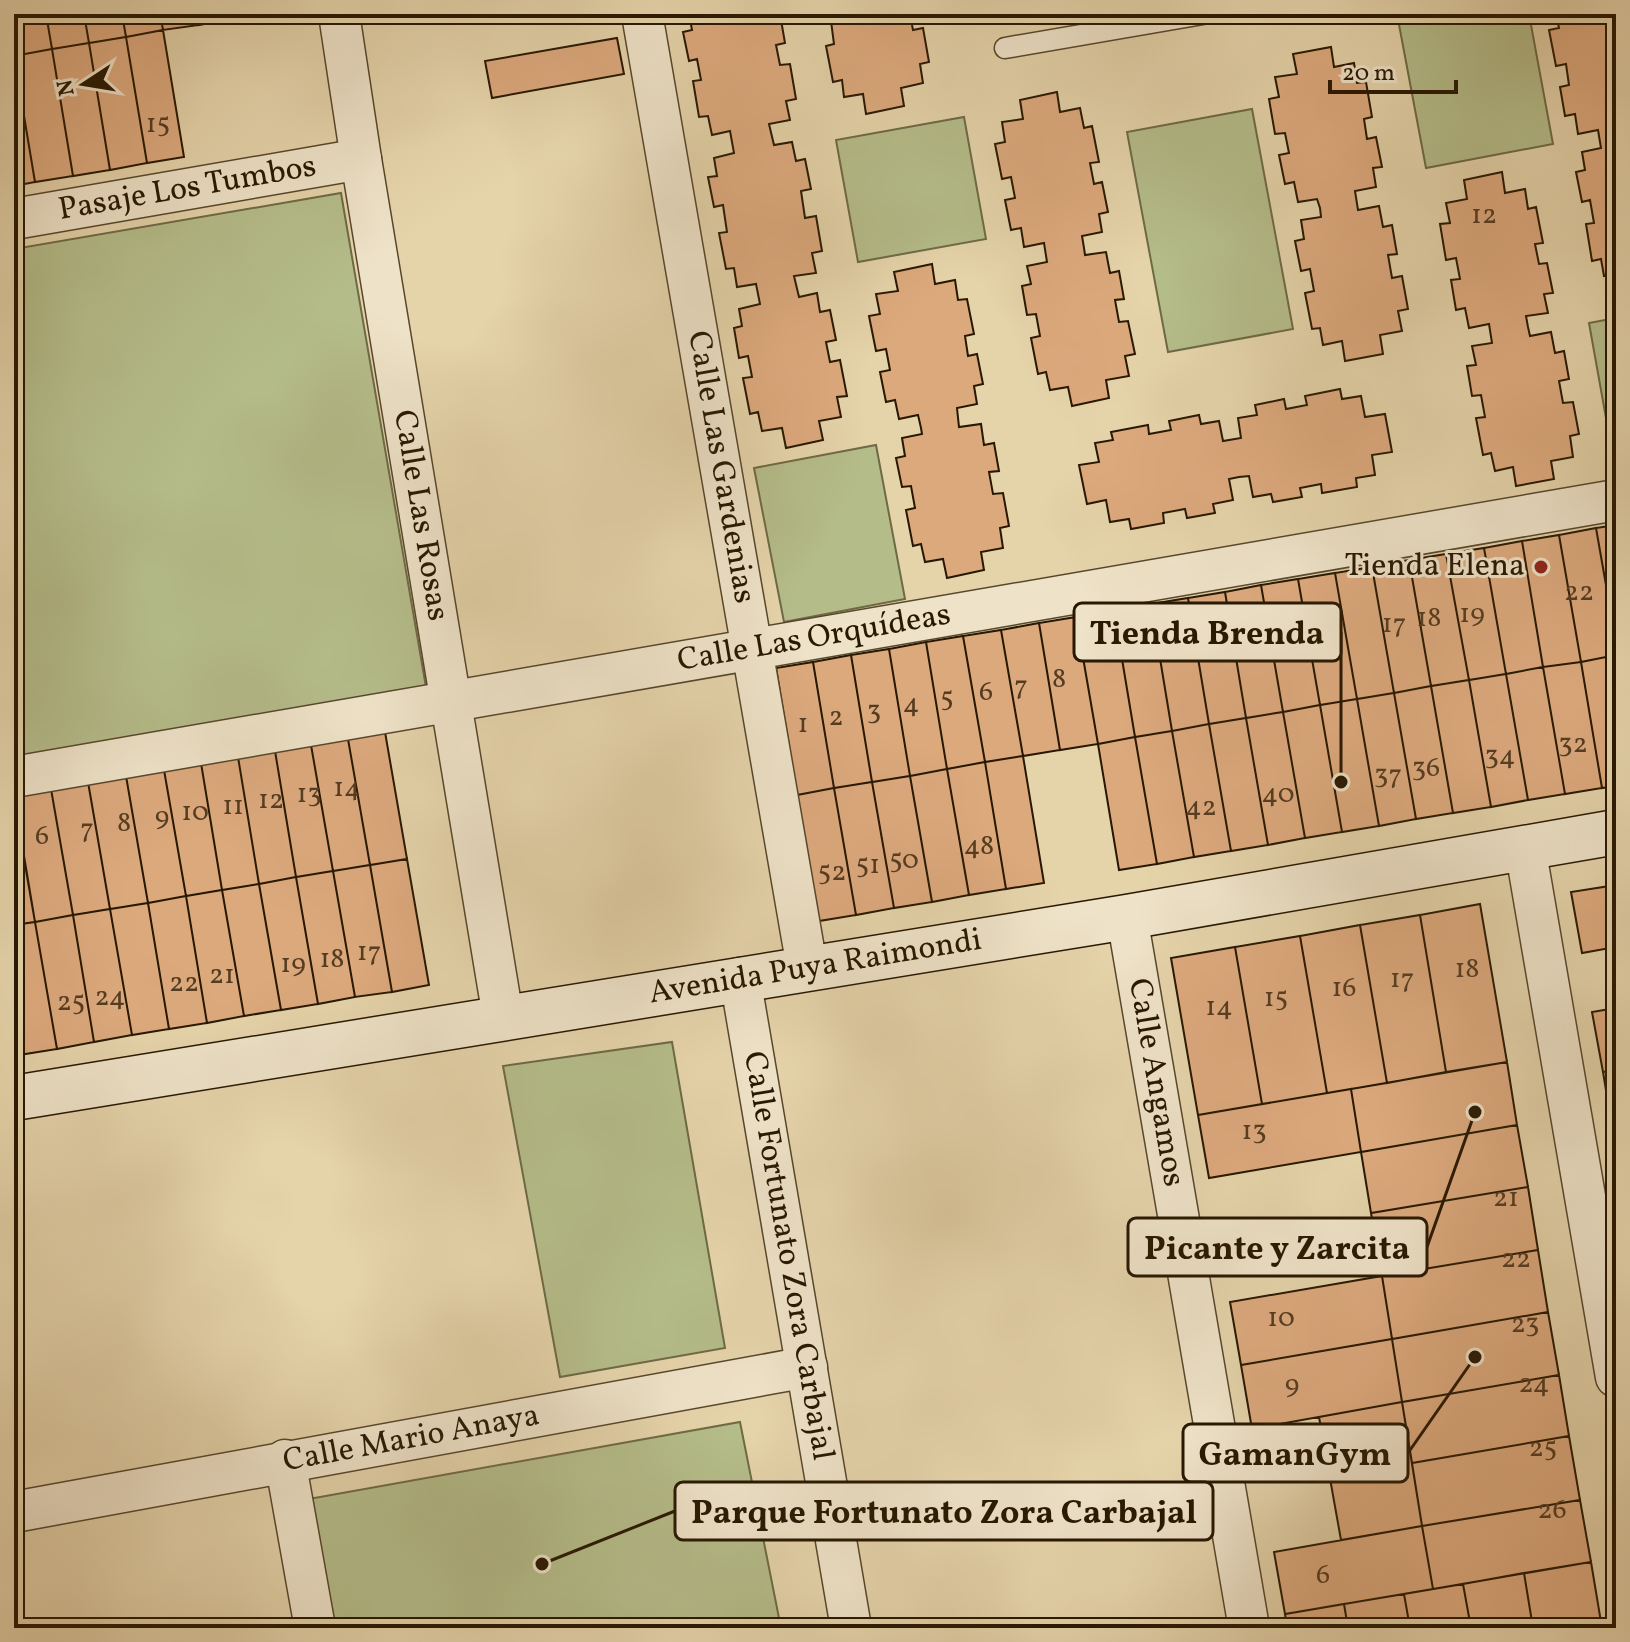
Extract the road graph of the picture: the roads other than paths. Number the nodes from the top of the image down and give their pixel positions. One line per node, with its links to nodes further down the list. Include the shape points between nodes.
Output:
1 (339, 14): 5 (street, Calle Las Rosas)
2 (642, 14): 8 (street, Calle Las Gardenias)
3 (1203, 14): 4 (lane)
4 (1005, 48)
5 (361, 159): 6 (street, Pasaje Los Tumbos); 9 (street, Calle Las Rosas)
6 (14, 219)
7 (1616, 500): 8 (street, Calle Las Orquídeas)
8 (752, 649): 9 (street, Calle Las Orquídeas); 14 (street, Calle Las Gardenias)
9 (451, 701): 10 (street, Calle Las Orquídeas); 16 (street, Calle Las Rosas)
10 (14, 777)
11 (1616, 832): 12 (street, Avenida Puya Raimondi)
12 (1525, 847): 13 (street, Avenida Puya Raimondi); 18 (street)
13 (1127, 917): 14 (street, Avenida Puya Raimondi); 25 (street, Calle Angamos)
14 (807, 967): 15 (street, Avenida Puya Raimondi)
15 (740, 978): 16 (street, Avenida Puya Raimondi); 19 (street, Calle Fortunato Zora Carbajal)
16 (503, 1017): 17 (street, Avenida Puya Raimondi)
17 (14, 1098)
18 (1607, 1271): 20 (street)
19 (807, 1367): 21 (street, Calle Mario Anaya); 24 (street, Calle Fortunato Zora Carbajal)
20 (1616, 1377)
21 (285, 1460): 22 (street, Calle Mario Anaya); 23 (street)
22 (14, 1512)
23 (315, 1628)
24 (851, 1628)
25 (1249, 1628)

